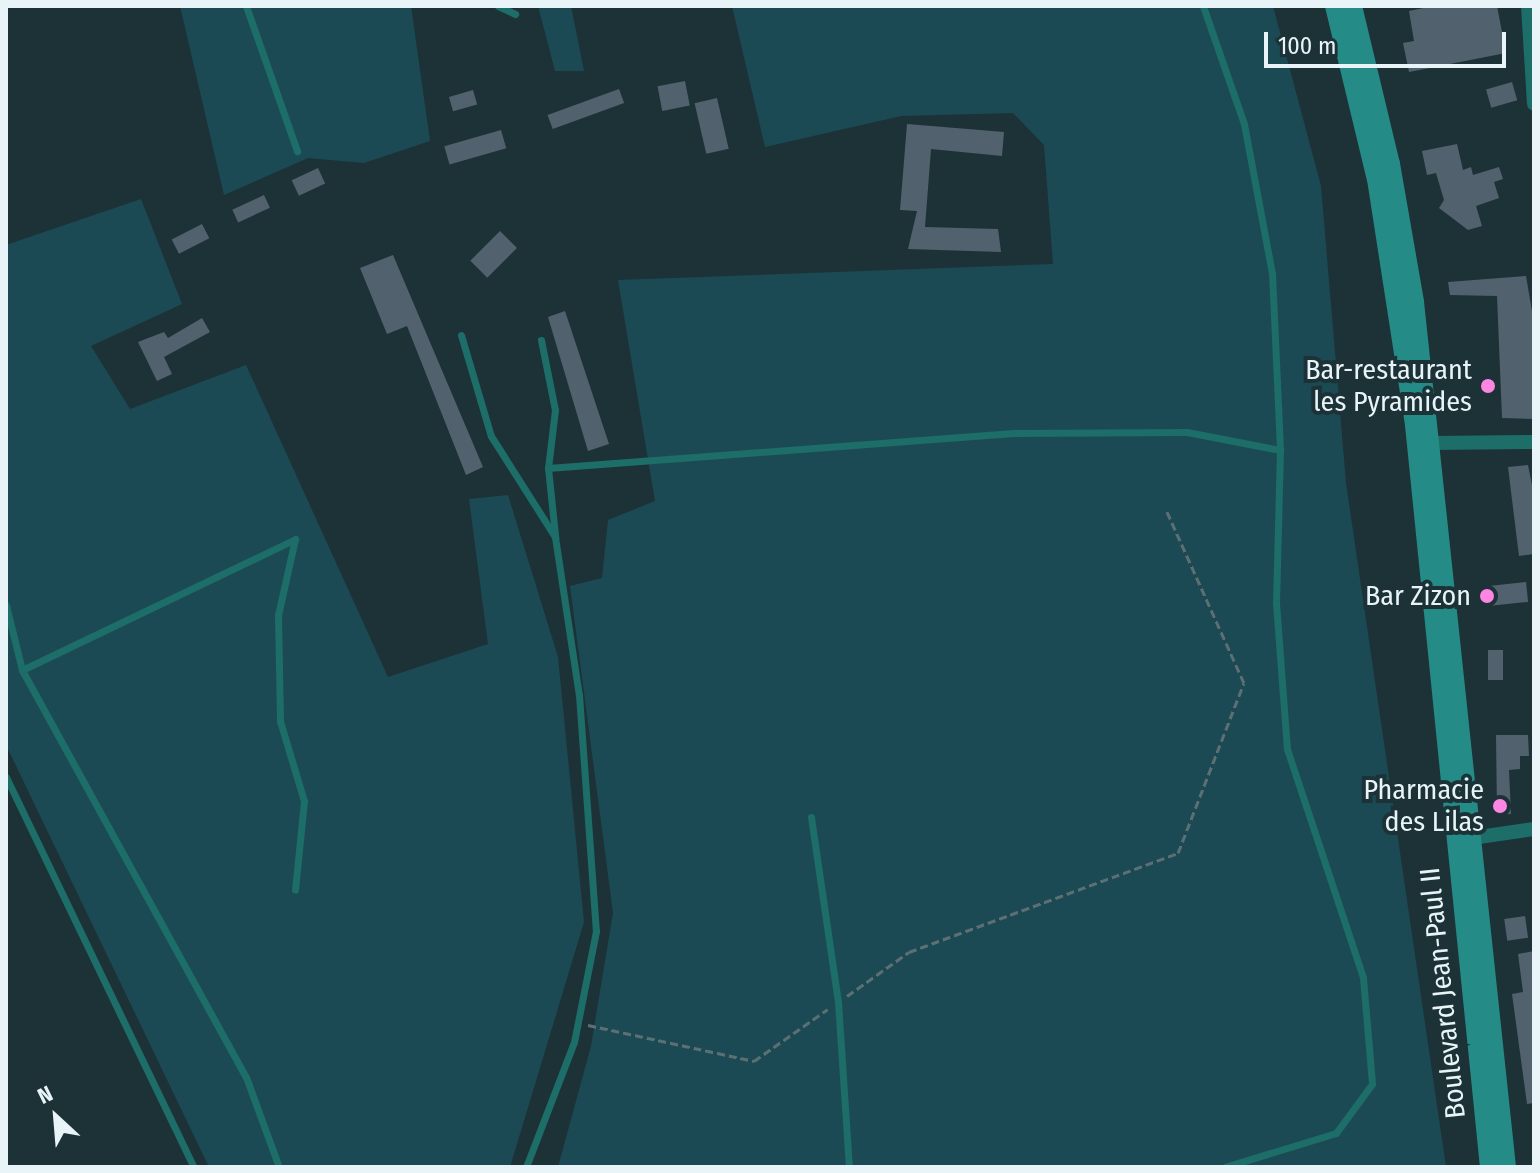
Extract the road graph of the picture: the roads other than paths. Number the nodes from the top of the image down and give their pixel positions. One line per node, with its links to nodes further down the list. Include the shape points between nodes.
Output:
1 (246, 6): 9 (lane)
2 (498, 6): 7 (lane)
3 (1203, 6): 14 (lane, via 1244,124 1272,273)
4 (1335, 6): 29 (main road, Boulevard Jean-Paul II, via 1377,179 1415,425)
5 (1352, 6): 13 (main road, Boulevard Jean-Paul II, via 1390,164)
6 (1528, 6): 8 (street)
7 (515, 14)
8 (1534, 104)
9 (297, 151)
10 (461, 335): 16 (lane, via 491,436)
11 (541, 340): 15 (lane, via 555,410)
12 (1534, 442): 13 (street)
13 (1432, 443): 22 (main road, Boulevard Jean-Paul II)
14 (1280, 450): 15 (lane, via 1187,432 1017,433); 28 (lane, via 1276,603 1287,749 1363,978 1372,1084 1336,1133)
15 (548, 468): 16 (lane)
16 (555, 537): 26 (lane, via 579,695 596,931 578,1023)
17 (6, 605): 18 (lane)
18 (22, 670): 23 (lane, via 295,539 278,615 280,721 304,801); 25 (lane, via 246,1077)
19 (6, 777): 24 (lane)
20 (811, 817): 27 (lane, via 838,1002)
21 (1534, 829): 22 (street)
22 (1472, 838): 30 (main road, Boulevard Jean-Paul II)
23 (295, 890)
24 (194, 1167)
25 (279, 1167)
26 (526, 1167)
27 (849, 1167)
28 (1225, 1167)
29 (1490, 1167)
30 (1506, 1167)

